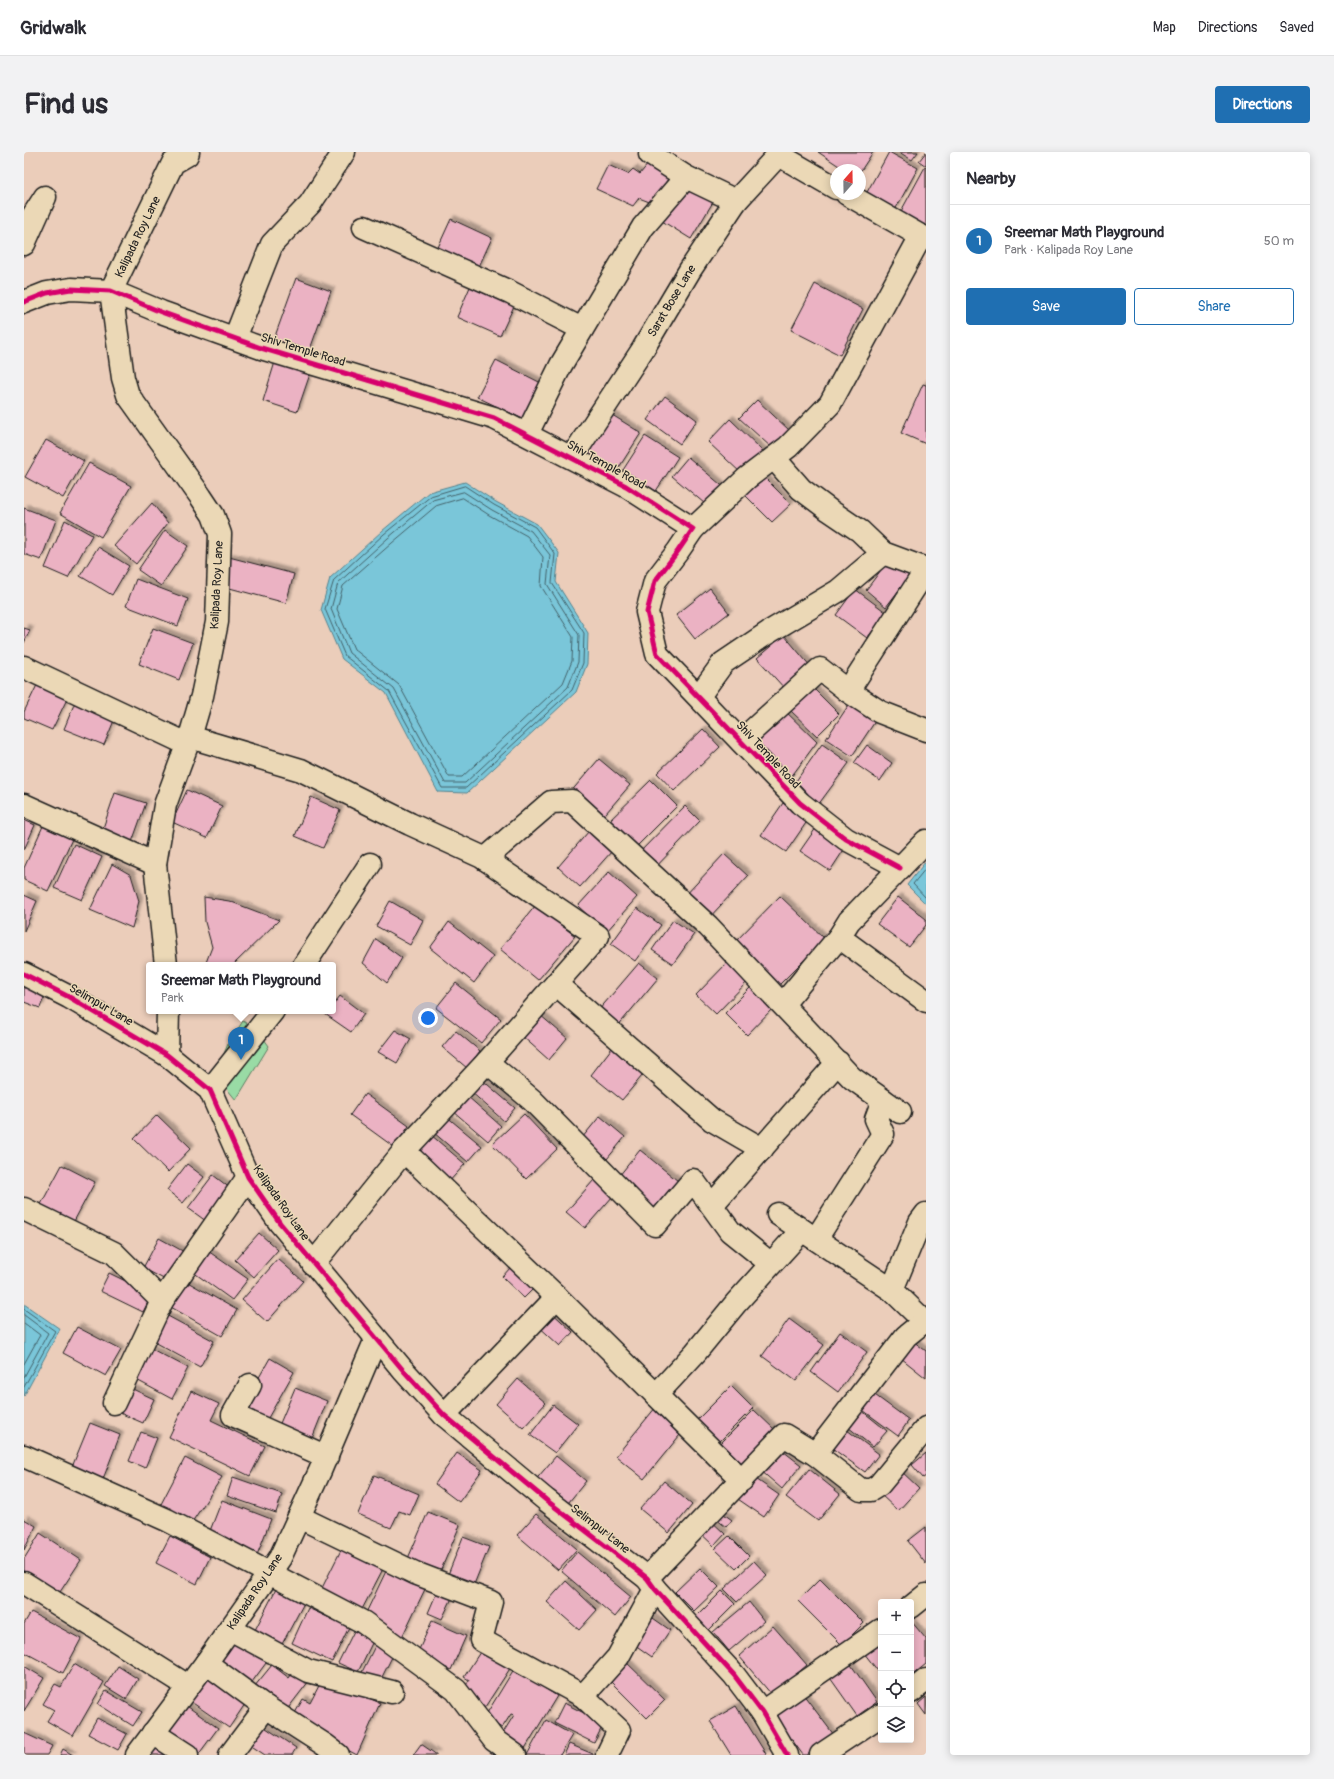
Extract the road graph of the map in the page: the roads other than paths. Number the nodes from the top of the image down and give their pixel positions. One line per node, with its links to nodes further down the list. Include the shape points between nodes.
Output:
1 (188, 152): 13 (street, Kalipada Roy Lane, via 173,163)
2 (344, 152): 16 (street, via 310,204 272,244)
3 (650, 154): 5 (street)
4 (780, 154): 6 (street); 8 (street, Sarat Bose Lane)
5 (686, 177): 8 (street); 15 (street, via 643,227)
6 (830, 184)
7 (857, 200): 11 (street)
8 (736, 201): 18 (street, Sarat Bose Lane)
9 (364, 227): 15 (street, via 510,292)
10 (24, 230): 12 (street, via 45,197)
11 (923, 238): 19 (street, via 830,404)
12 (24, 244)
13 (111, 291): 14 (street, Shiv Temple Road, via 71,289 47,294); 16 (street, Shiv Temple Road); 27 (street, Kalipada Roy Lane, via 123,378 128,395 201,496 213,515 220,534 217,622 202,696)
14 (24, 304)
15 (582, 329): 17 (street, via 561,364)
16 (235, 338): 17 (street, Shiv Temple Road, via 494,418)
17 (526, 434): 18 (street, Shiv Temple Road)
18 (572, 457): 20 (street, Shiv Temple Road, via 626,486)
19 (774, 458): 20 (street, via 747,478); 21 (street, via 801,489 860,531)
20 (693, 529): 25 (street, Shiv Temple Road, via 654,581 647,612 657,654)
21 (883, 554): 22 (street); 25 (street, via 838,591 723,663)
22 (926, 570): 24 (street)
23 (24, 667): 27 (street)
24 (848, 691): 26 (street, via 880,712); 28 (street, via 820,669)
25 (699, 696): 28 (street, Shiv Temple Road)
26 (926, 730)
27 (188, 740): 31 (street, via 301,770); 32 (street, Kalipada Roy Lane, via 165,805)
28 (741, 741): 34 (street, Shiv Temple Road, via 800,803 846,839)
29 (24, 805): 32 (street)
30 (926, 841): 34 (street)
31 (485, 859): 39 (street, via 598,936); 41 (street, via 550,802 572,801 708,926)
32 (155, 864): 36 (street, Kalipada Roy Lane)
33 (370, 864): 37 (street)
34 (900, 868): 35 (street, via 850,921)
35 (839, 937): 40 (street); 41 (street)
36 (166, 962)
37 (306, 962)
38 (24, 974): 44 (street, Selimpur Lane, via 69,997)
39 (556, 984): 45 (street); 50 (street, via 712,1120)
40 (926, 1001)
41 (783, 1004): 46 (street)
42 (168, 1014): 44 (street)
43 (271, 1014): 47 (street)
44 (167, 1055): 47 (street, Kalipada Roy Lane)
45 (487, 1062): 51 (street); 53 (street, via 532,1100 655,1225 693,1180)
46 (838, 1062): 48 (street, via 852,1078); 50 (street)
47 (210, 1090): 52 (street, Kalipada Roy Lane)
48 (883, 1100): 49 (street); 57 (street, via 876,1120 883,1134)
49 (900, 1112)
50 (762, 1149): 53 (street)
51 (404, 1151): 58 (street); 61 (street)
52 (248, 1177): 58 (street, Kalipada Roy Lane); 62 (street)
53 (712, 1205): 59 (street, via 730,1231)
54 (24, 1209): 62 (street, via 114,1253)
55 (778, 1214): 57 (street)
56 (926, 1214): 60 (street, via 920,1222)
57 (809, 1234): 59 (street); 60 (street)
58 (313, 1264): 63 (street, Kalipada Roy Lane)
59 (771, 1264): 65 (street)
60 (892, 1290): 69 (street, via 926,1323 906,1336)
61 (557, 1297): 65 (street); 67 (street)
62 (162, 1301): 66 (street)
63 (376, 1339): 67 (street, Selimpur Lane); 71 (street, Kalipada Roy Lane)
64 (250, 1385): 71 (street, via 233,1415)
65 (656, 1395): 72 (street)
66 (114, 1403)
67 (444, 1415): 76 (street, Selimpur Lane)
68 (926, 1428): 69 (street, via 879,1485 871,1490 861,1490)
69 (815, 1454): 72 (street, via 784,1436)
70 (24, 1456): 74 (street, via 167,1520)
71 (326, 1457): 73 (street, Kalipada Roy Lane)
72 (742, 1480): 76 (street)
73 (299, 1518): 74 (street, Kalipada Roy Lane, via 280,1558); 86 (street, via 415,1573 491,1602 481,1640)
74 (269, 1574): 79 (street, Kalipada Roy Lane); 95 (street, via 363,1622 444,1681 456,1690 494,1740)
75 (24, 1583): 83 (street)
76 (651, 1583): 86 (street, via 618,1657); 88 (street, Selimpur Lane, via 734,1675)
77 (926, 1595): 78 (street)
78 (914, 1605)
79 (230, 1629): 81 (street, Kalipada Roy Lane); 85 (street, via 308,1671)
80 (878, 1632): 88 (street)
81 (206, 1663): 83 (street, Kalipada Roy Lane); 87 (street)
82 (926, 1680): 84 (street)
83 (188, 1686): 90 (street, Kalipada Roy Lane)
84 (914, 1690)
85 (392, 1692)
86 (583, 1696): 96 (street, via 619,1730)
87 (266, 1707): 93 (street); 94 (street)
88 (762, 1712): 97 (street, Selimpur Lane)
89 (878, 1717): 98 (street)
90 (153, 1733): 91 (street, Kalipada Roy Lane); 92 (street)
91 (137, 1755)
92 (187, 1755)
93 (230, 1755)
94 (338, 1755)
95 (515, 1755)
96 (607, 1755)
97 (787, 1755)
98 (821, 1755)

